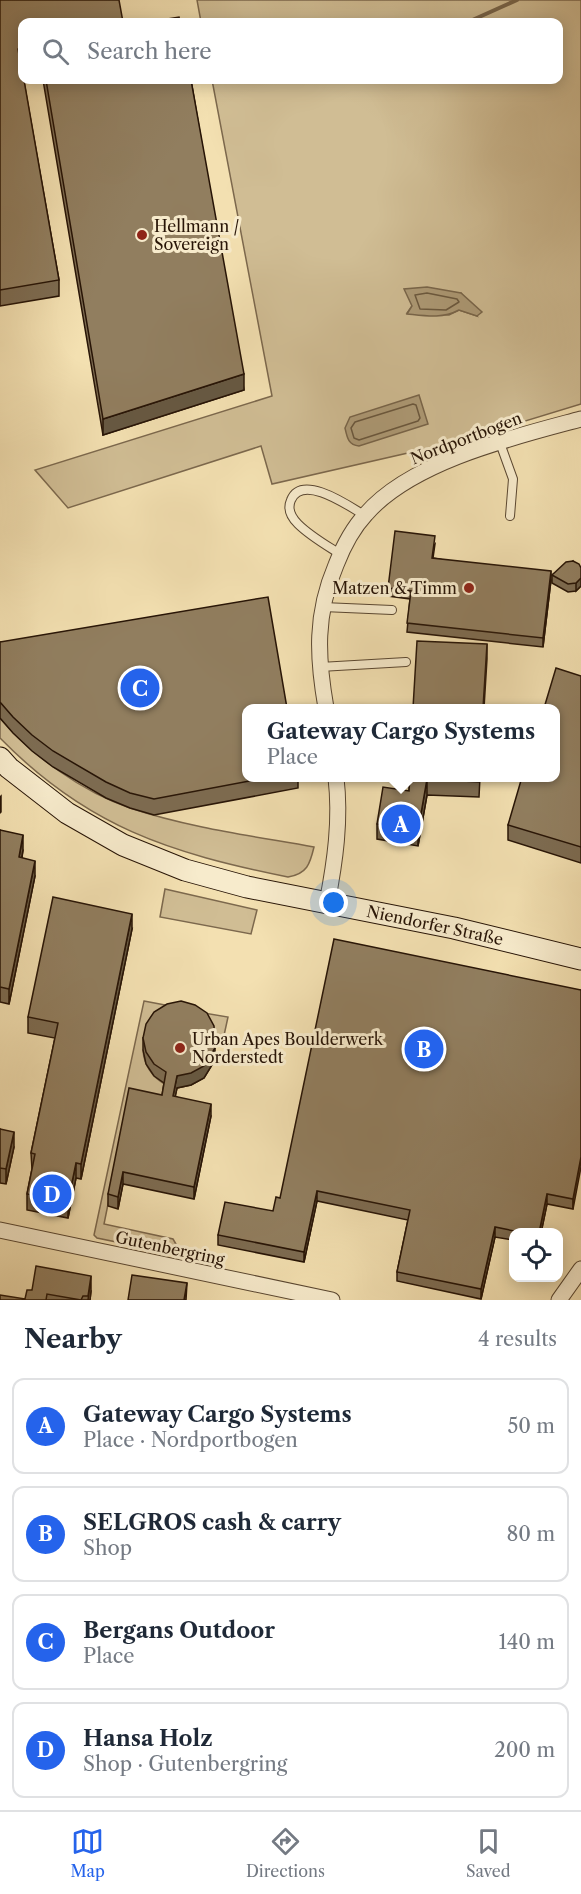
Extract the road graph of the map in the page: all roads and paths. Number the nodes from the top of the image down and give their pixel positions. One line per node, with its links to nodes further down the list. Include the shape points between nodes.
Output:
1 (581, 419): 2 (street, Nordportbogen)
2 (500, 443): 3 (street, Nordportbogen, via 410,479); 4 (lane, via 513,479)
3 (364, 515): 5 (street, Nordportbogen); 5 (lane, via 311,489 292,496 289,505 298,525)
4 (510, 516)
5 (340, 555): 6 (street, Nordportbogen, via 326,587)
6 (323, 607): 7 (lane); 9 (street, Nordportbogen, via 318,641)
7 (392, 610)
8 (406, 662): 9 (lane)
9 (320, 667): 10 (street, Nordportbogen)
10 (325, 704)
11 (0, 758): 13 (main road, Niendorfer Straße, via 68,813 123,845 184,870)
12 (336, 782): 13 (street, via 335,851)
13 (327, 903): 14 (main road, Niendorfer Straße)
14 (581, 959)
15 (0, 1230): 17 (street, Gutenbergring)
16 (581, 1269): 18 (street)
17 (332, 1300)
18 (559, 1300)

